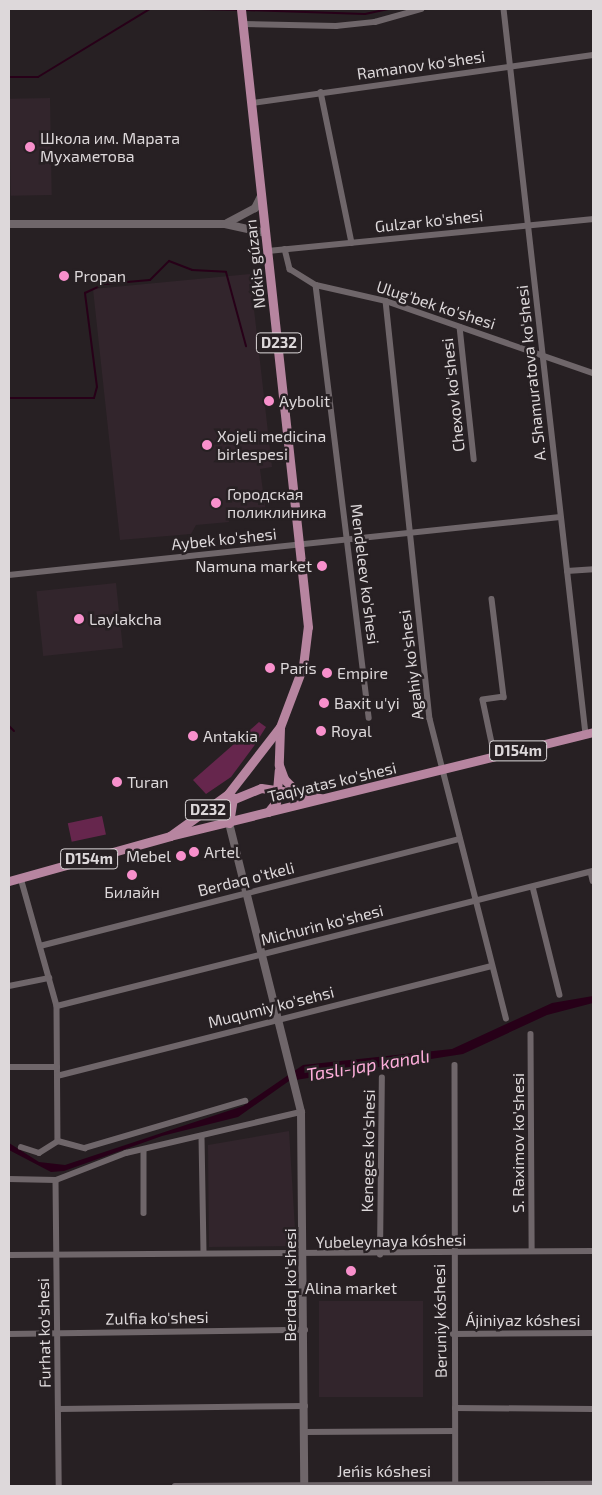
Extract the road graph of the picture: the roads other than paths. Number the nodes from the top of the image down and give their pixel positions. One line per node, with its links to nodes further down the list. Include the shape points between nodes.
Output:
1 (241, 9): 4 (main road, Nókis gúzarı / D232)
2 (420, 9): 4 (street, via 375,22 336,26)
3 (504, 9): 6 (street, A. Shamuratova ko'shesi)
4 (242, 22): 8 (main road, Nókis gúzarı / D232)
5 (593, 55): 6 (street, Ramanov ko'shesi)
6 (513, 67): 7 (street, Ramanov ko'shesi); 13 (street, A. Shamuratova ko'shesi)
7 (321, 92): 8 (street, Ramanov ko'shesi); 15 (street)
8 (252, 103): 9 (main road, Nókis gúzarı / D232)
9 (262, 191): 12 (street, via 256,208); 14 (main road, Nókis gúzarı / D232)
10 (593, 219): 13 (street, Gulzar ko'shesi)
11 (9, 224): 12 (street)
12 (225, 224): 14 (street)
13 (530, 225): 15 (street, Gulzar ko'shesi); 21 (street, A. Shamuratova ko'shesi)
14 (266, 233): 17 (main road, Nókis gúzarı / D232)
15 (352, 243): 16 (street, Gulzar ko'shesi)
16 (285, 249): 17 (street, Gulzar ko'shesi); 18 (street, Ulug'bek ko'shesi, via 290,269)
17 (268, 251): 27 (main road, Nókis gúzarı / D232)
18 (316, 285): 19 (street, Ulug'bek ko'shesi); 26 (street, Mendeleev ko'shesi)
19 (386, 301): 20 (street, Ulug'bek ko'shesi); 25 (street, Agahiy ko'shesi)
20 (460, 327): 21 (street, Ulug'bek ko'shesi); 23 (street, Chexov ko'shesi)
21 (543, 357): 22 (street, Ulug'bek ko'shesi); 24 (street, A. Shamuratova ko'shesi)
22 (593, 373)
23 (474, 459)
24 (560, 517): 25 (street, Aybek ko'shesi); 29 (street, A. Shamuratova ko'shesi)
25 (410, 532): 26 (street, Aybek ko'shesi); 37 (street, Agahiy ko'shesi, via 430,718)
26 (346, 539): 27 (street, Aybek ko'shesi); 32 (street, Mendeleev ko'shesi)
27 (302, 544): 30 (street, Aybek ko'shesi); 33 (main road, Nókis gúzarı / D232, via 308,627 303,666)
28 (593, 568): 29 (street)
29 (567, 571): 34 (street, A. Shamuratova ko'shesi)
30 (9, 575)
31 (492, 599): 35 (street, via 504,697 483,700)
32 (369, 718)
33 (280, 727): 36 (main road); 38 (main road, D232)
34 (590, 733): 35 (main road, D154m)
35 (495, 757): 37 (main road, D154m)
36 (279, 765): 39 (main road); 40 (main road, via 284,779)
37 (442, 771): 42 (main road, Taqiyatas ko'shesi / D154m); 47 (street, Agahiy ko'shesi)
38 (242, 779): 41 (main road, D232); 43 (main road, D232)
39 (277, 790): 40 (main road); 41 (main road, via 261,788); 44 (main road)
40 (298, 793): 42 (main road)
41 (232, 799): 43 (main road); 45 (main road, D232)
42 (325, 799): 44 (main road, Taqiyatas ko'shesi / D154m)
43 (206, 811): 46 (main road, D232)
44 (268, 812): 45 (main road, Taqiyatas ko'shesi / D154m)
45 (229, 822): 46 (main road, D154m); 53 (street, Berdaq ko'shesi)
46 (170, 836): 49 (main road, D154m)
47 (460, 838): 53 (street, Berdaq o'tkeli); 54 (street, Agahiy ko'shesi)
48 (592, 871): 50 (street); 52 (street, Michurin ko'shesi)
49 (21, 878): 51 (main road, D154m); 55 (street)
50 (593, 880)
51 (9, 881)
52 (533, 887): 54 (street, Michurin ko'shesi); 60 (street)
53 (246, 893): 55 (street, Berdaq o'tkeli); 56 (street, Berdaq ko'shesi)
54 (475, 901): 56 (street, Michurin ko'shesi); 57 (street, Agahiy ko'shesi)
55 (40, 946): 58 (street)
56 (261, 955): 61 (street, Michurin ko'shesi); 63 (street, Berdaq ko'shesi)
57 (491, 966): 62 (street, Agahiy ko'shesi); 63 (street, Muqumiy ko'sehsi)
58 (49, 978): 59 (street); 61 (street)
59 (9, 986)
60 (560, 995)
61 (56, 1006): 66 (street)
62 (506, 1018)
63 (278, 1020): 68 (street, Muqumiy ko'sehsi); 71 (street, Berdaq ko'shesi, via 293,1068)
64 (531, 1034): 79 (street, S. Raximov ko'shesi)
65 (455, 1065): 85 (street, Beruniy kóshesi)
66 (57, 1066): 67 (street); 68 (street)
67 (9, 1067)
68 (57, 1076): 73 (street)
69 (382, 1078): 83 (street, Keneges ko'shesi)
70 (245, 1101): 73 (street, via 85,1148)
71 (301, 1112): 72 (street); 86 (street, Berdaq ko'shesi)
72 (202, 1138): 75 (street); 81 (street)
73 (58, 1141): 74 (street, via 39,1153)
74 (21, 1147)
75 (144, 1150): 77 (street); 78 (street)
76 (9, 1179): 77 (street)
77 (56, 1180): 82 (street, Furhat ko'shesi)
78 (144, 1213)
79 (532, 1251): 80 (street, Yubeleynaya kóshesi); 85 (street, Yubeleynaya kóshesi)
80 (593, 1251)
81 (204, 1252): 82 (street, Yubeleynaya kóshesi); 86 (street, Yubeleynaya kóshesi, via 293,1252)
82 (57, 1254): 84 (street, Yubeleynaya kóshesi); 88 (street, Furhat ko'shesi)
83 (380, 1254): 85 (street, Yubeleynaya kóshesi); 86 (street, Yubeleynaya kóshesi)
84 (9, 1255)
85 (453, 1255): 91 (street, Beruniy kóshesi)
86 (305, 1256): 87 (street, Berdaq ko'shesi)
87 (304, 1330): 88 (street, Zulfia ko'shesi); 92 (street, Berdaq ko'shesi)
88 (58, 1333): 90 (street, Zulfia ko'shesi); 95 (street, Furhat ko'shesi)
89 (593, 1333): 91 (street, Ájiniyaz kóshesi)
90 (9, 1334)
91 (454, 1334): 93 (street, Beruniy kóshesi)
92 (304, 1406): 95 (street); 97 (street, Berdaq ko'shesi)
93 (455, 1408): 94 (street); 96 (street, Beruniy kóshesi)
94 (593, 1409)
95 (59, 1410): 100 (street, Furhat ko'shesi)
96 (455, 1431): 97 (street); 99 (street, Beruniy kóshesi)
97 (304, 1432): 102 (street, Berdaq ko'shesi)
98 (593, 1484): 99 (street, Jeńis kóshesi)
99 (456, 1485): 102 (street, Jeńis kóshesi)
100 (59, 1486)
101 (175, 1486): 102 (street, Jeńis kóshesi)
102 (304, 1486)

